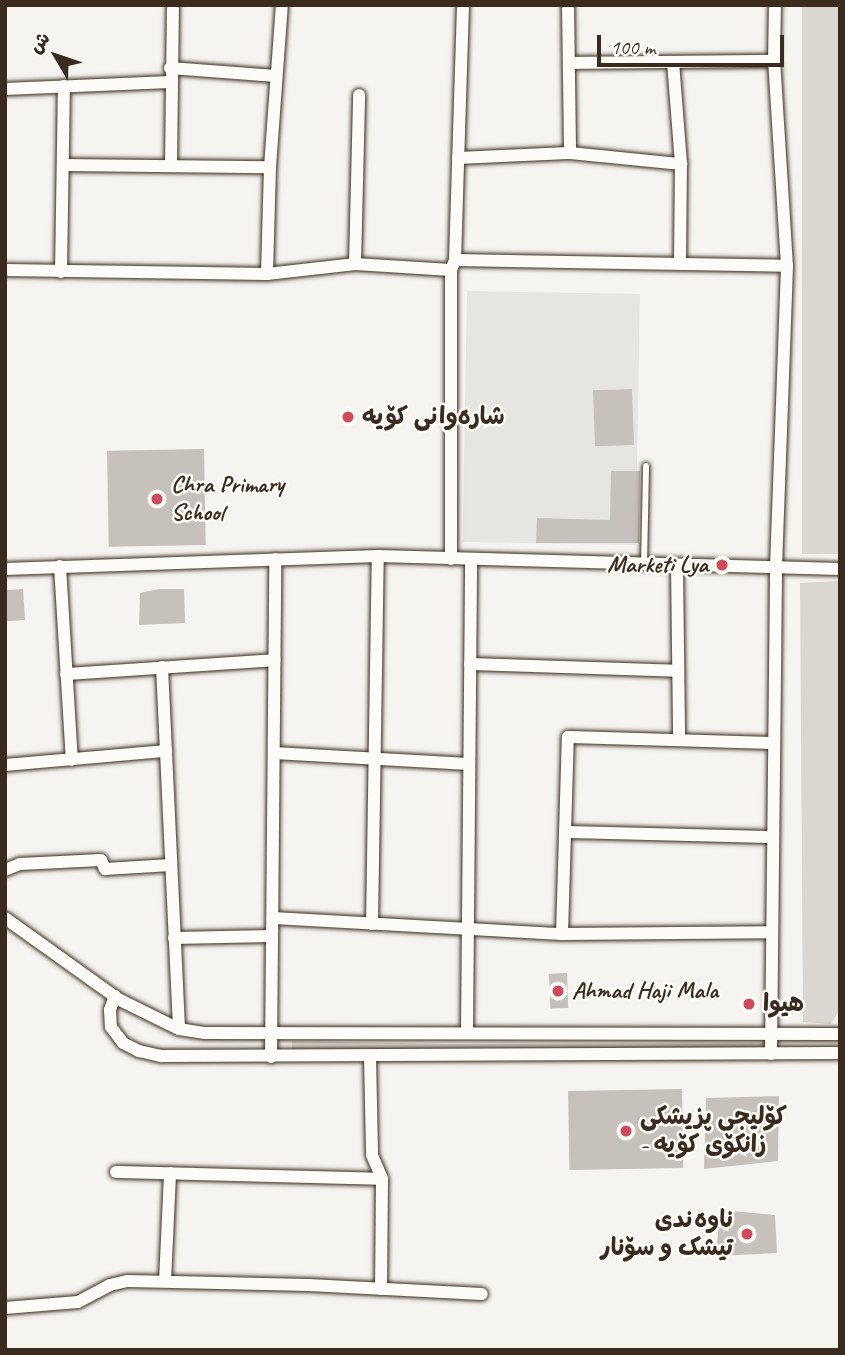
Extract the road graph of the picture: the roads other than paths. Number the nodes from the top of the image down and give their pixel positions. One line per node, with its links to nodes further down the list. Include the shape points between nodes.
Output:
1 (173, 5): 9 (street)
2 (282, 5): 10 (street)
3 (463, 5): 16 (street)
4 (568, 5): 8 (street)
5 (775, 5): 6 (street)
6 (774, 61): 7 (street); 24 (street)
7 (673, 62): 8 (street); 17 (street)
8 (569, 63): 15 (street)
9 (170, 68): 10 (street); 11 (street)
10 (276, 76): 20 (street)
11 (170, 82): 12 (street); 19 (street)
12 (64, 86): 13 (street); 18 (street)
13 (5, 89)
14 (359, 95): 21 (street)
15 (570, 153): 16 (street); 17 (street)
16 (458, 158): 23 (street)
17 (681, 163): 22 (street)
18 (63, 165): 19 (street); 26 (street)
19 (171, 166): 20 (street)
20 (270, 167): 27 (street)
21 (355, 264): 23 (street); 27 (street)
22 (680, 264): 23 (street); 24 (street)
23 (453, 265): 31 (street)
24 (787, 265): 36 (street)
25 (5, 270): 26 (street)
26 (61, 272): 27 (street)
27 (267, 274)
28 (646, 466): 33 (lane)
29 (378, 556): 30 (street); 31 (street); 48 (street)
30 (275, 559): 34 (street); 39 (street)
31 (451, 559): 32 (street)
32 (471, 560): 33 (street); 40 (street)
33 (645, 565): 35 (street)
34 (60, 566): 37 (street); 43 (street)
35 (677, 566): 36 (street); 42 (street)
36 (776, 567): 38 (street); 45 (street)
37 (5, 569)
38 (840, 569)
39 (275, 660): 41 (street); 47 (street)
40 (470, 664): 42 (street); 50 (street)
41 (162, 667): 43 (street); 46 (street)
42 (678, 671): 44 (street)
43 (66, 674): 49 (street)
44 (679, 740): 45 (street); 52 (street, via 568,737)
45 (774, 743): 53 (street)
46 (166, 751): 49 (street); 54 (street)
47 (274, 753): 48 (street); 57 (street)
48 (375, 758): 50 (street); 58 (street)
49 (72, 760): 51 (street)
50 (469, 764): 59 (street)
51 (5, 765)
52 (565, 832): 53 (street); 61 (street)
53 (773, 837): 60 (street)
54 (171, 865): 55 (street, via 105,869 101,860 20,864); 63 (street)
55 (5, 870)
56 (5, 918): 64 (street)
57 (273, 918): 58 (street); 62 (street)
58 (372, 924): 59 (street)
59 (468, 929): 61 (street); 66 (street)
60 (772, 932): 61 (street); 70 (street)
61 (562, 934)
62 (272, 936): 63 (street); 68 (street)
63 (174, 938): 65 (street)
64 (114, 996): 65 (street); 74 (street, via 110,1027 139,1051 161,1056)
65 (179, 1029): 68 (street)
66 (467, 1033): 69 (street); 70 (street)
67 (840, 1034): 70 (street)
68 (271, 1035): 69 (street); 74 (street)
69 (352, 1035): 75 (street)
70 (771, 1035): 72 (street)
71 (840, 1053): 72 (street)
72 (771, 1054): 73 (street)
73 (370, 1056): 75 (street); 78 (street, via 372,1155)
74 (271, 1057): 75 (street)
75 (352, 1057)
76 (116, 1172): 77 (street)
77 (170, 1174): 78 (street); 79 (street)
78 (382, 1179): 80 (street)
79 (165, 1281): 80 (street); 82 (street, via 119,1282 78,1302)
80 (381, 1289): 81 (street)
81 (482, 1294)
82 (5, 1308)

